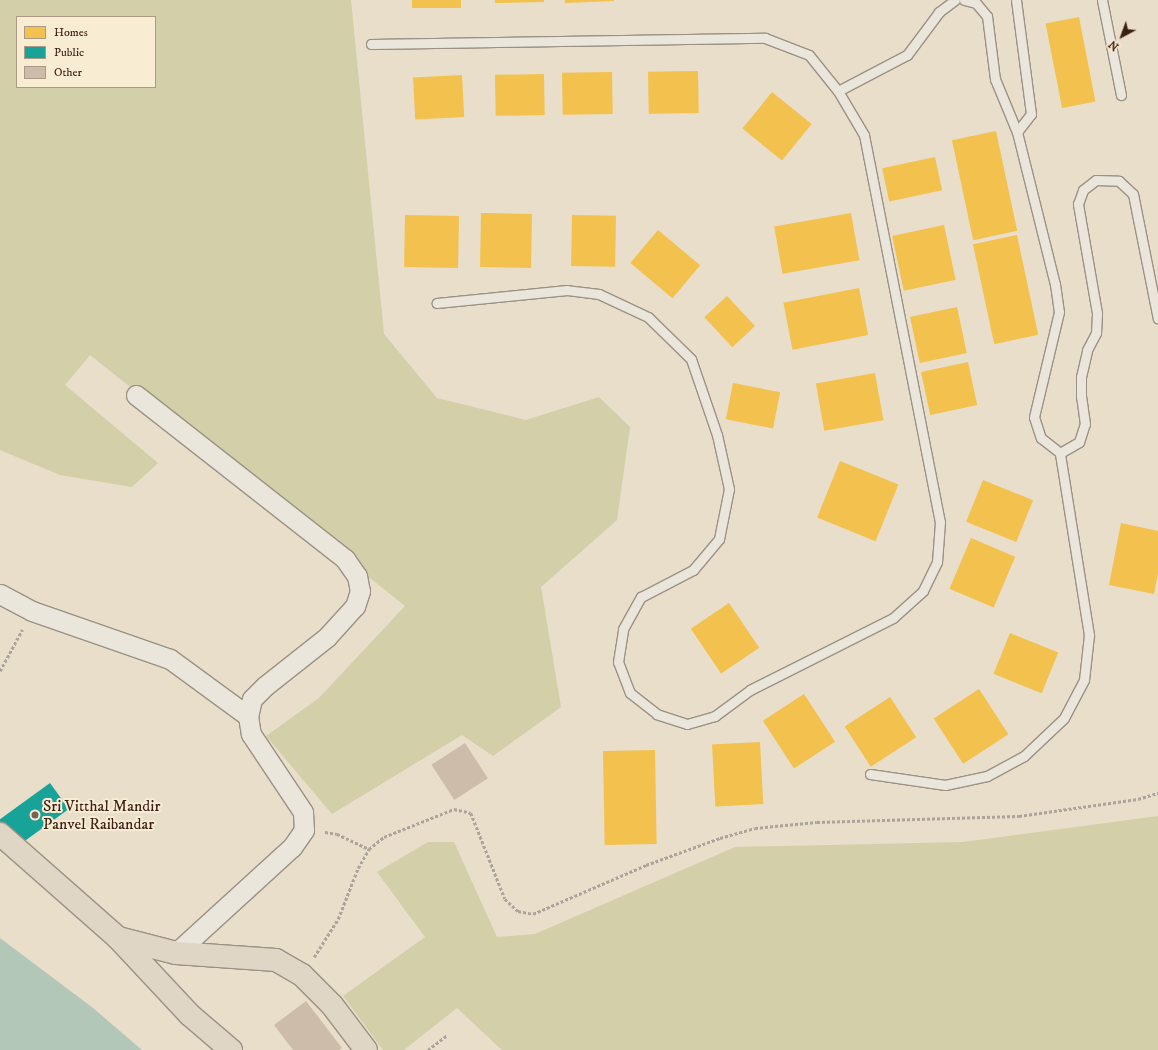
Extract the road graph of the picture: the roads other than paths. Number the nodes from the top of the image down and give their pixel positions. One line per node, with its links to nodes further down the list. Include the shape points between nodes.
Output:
1 (955, 0): 6 (lane, via 939,12 907,55)
2 (964, 0): 8 (lane, via 976,3 987,16 995,79)
3 (1016, 0): 8 (lane, via 1031,114)
4 (1102, 0): 7 (lane)
5 (371, 44): 6 (lane, via 765,38 809,55)
6 (838, 91): 9 (lane, via 864,135 940,522 937,562 923,591 893,618 750,690 715,716 687,724 657,714 630,693 618,662 623,628 641,597 693,570 718,539 729,489 717,435 691,359 648,316 599,294 567,290)
7 (1121, 95)
8 (1018, 132): 12 (lane, via 1056,284 1059,312 1034,417 1042,438)
9 (437, 303)
10 (1158, 319): 12 (lane, via 1133,194 1119,181 1096,180 1083,190 1078,204 1097,313 1096,333 1087,350 1081,377 1085,424 1079,442)
11 (136, 395): 14 (street, via 345,559 357,576 360,591 355,606 327,637 252,699)
12 (1060, 453): 15 (lane, via 1089,635 1084,680 1064,718 1024,756 988,776 945,785)
13 (0, 594): 14 (street, via 32,611 170,659)
14 (248, 716): 18 (street, via 251,734 304,812 304,830 292,847)
15 (870, 774)
16 (0, 834): 17 (main road)
17 (118, 938): 18 (main road); 19 (main road, via 190,1015)
18 (176, 953): 20 (main road, via 276,960 302,975 332,1005)
19 (231, 1050)
20 (366, 1050)

